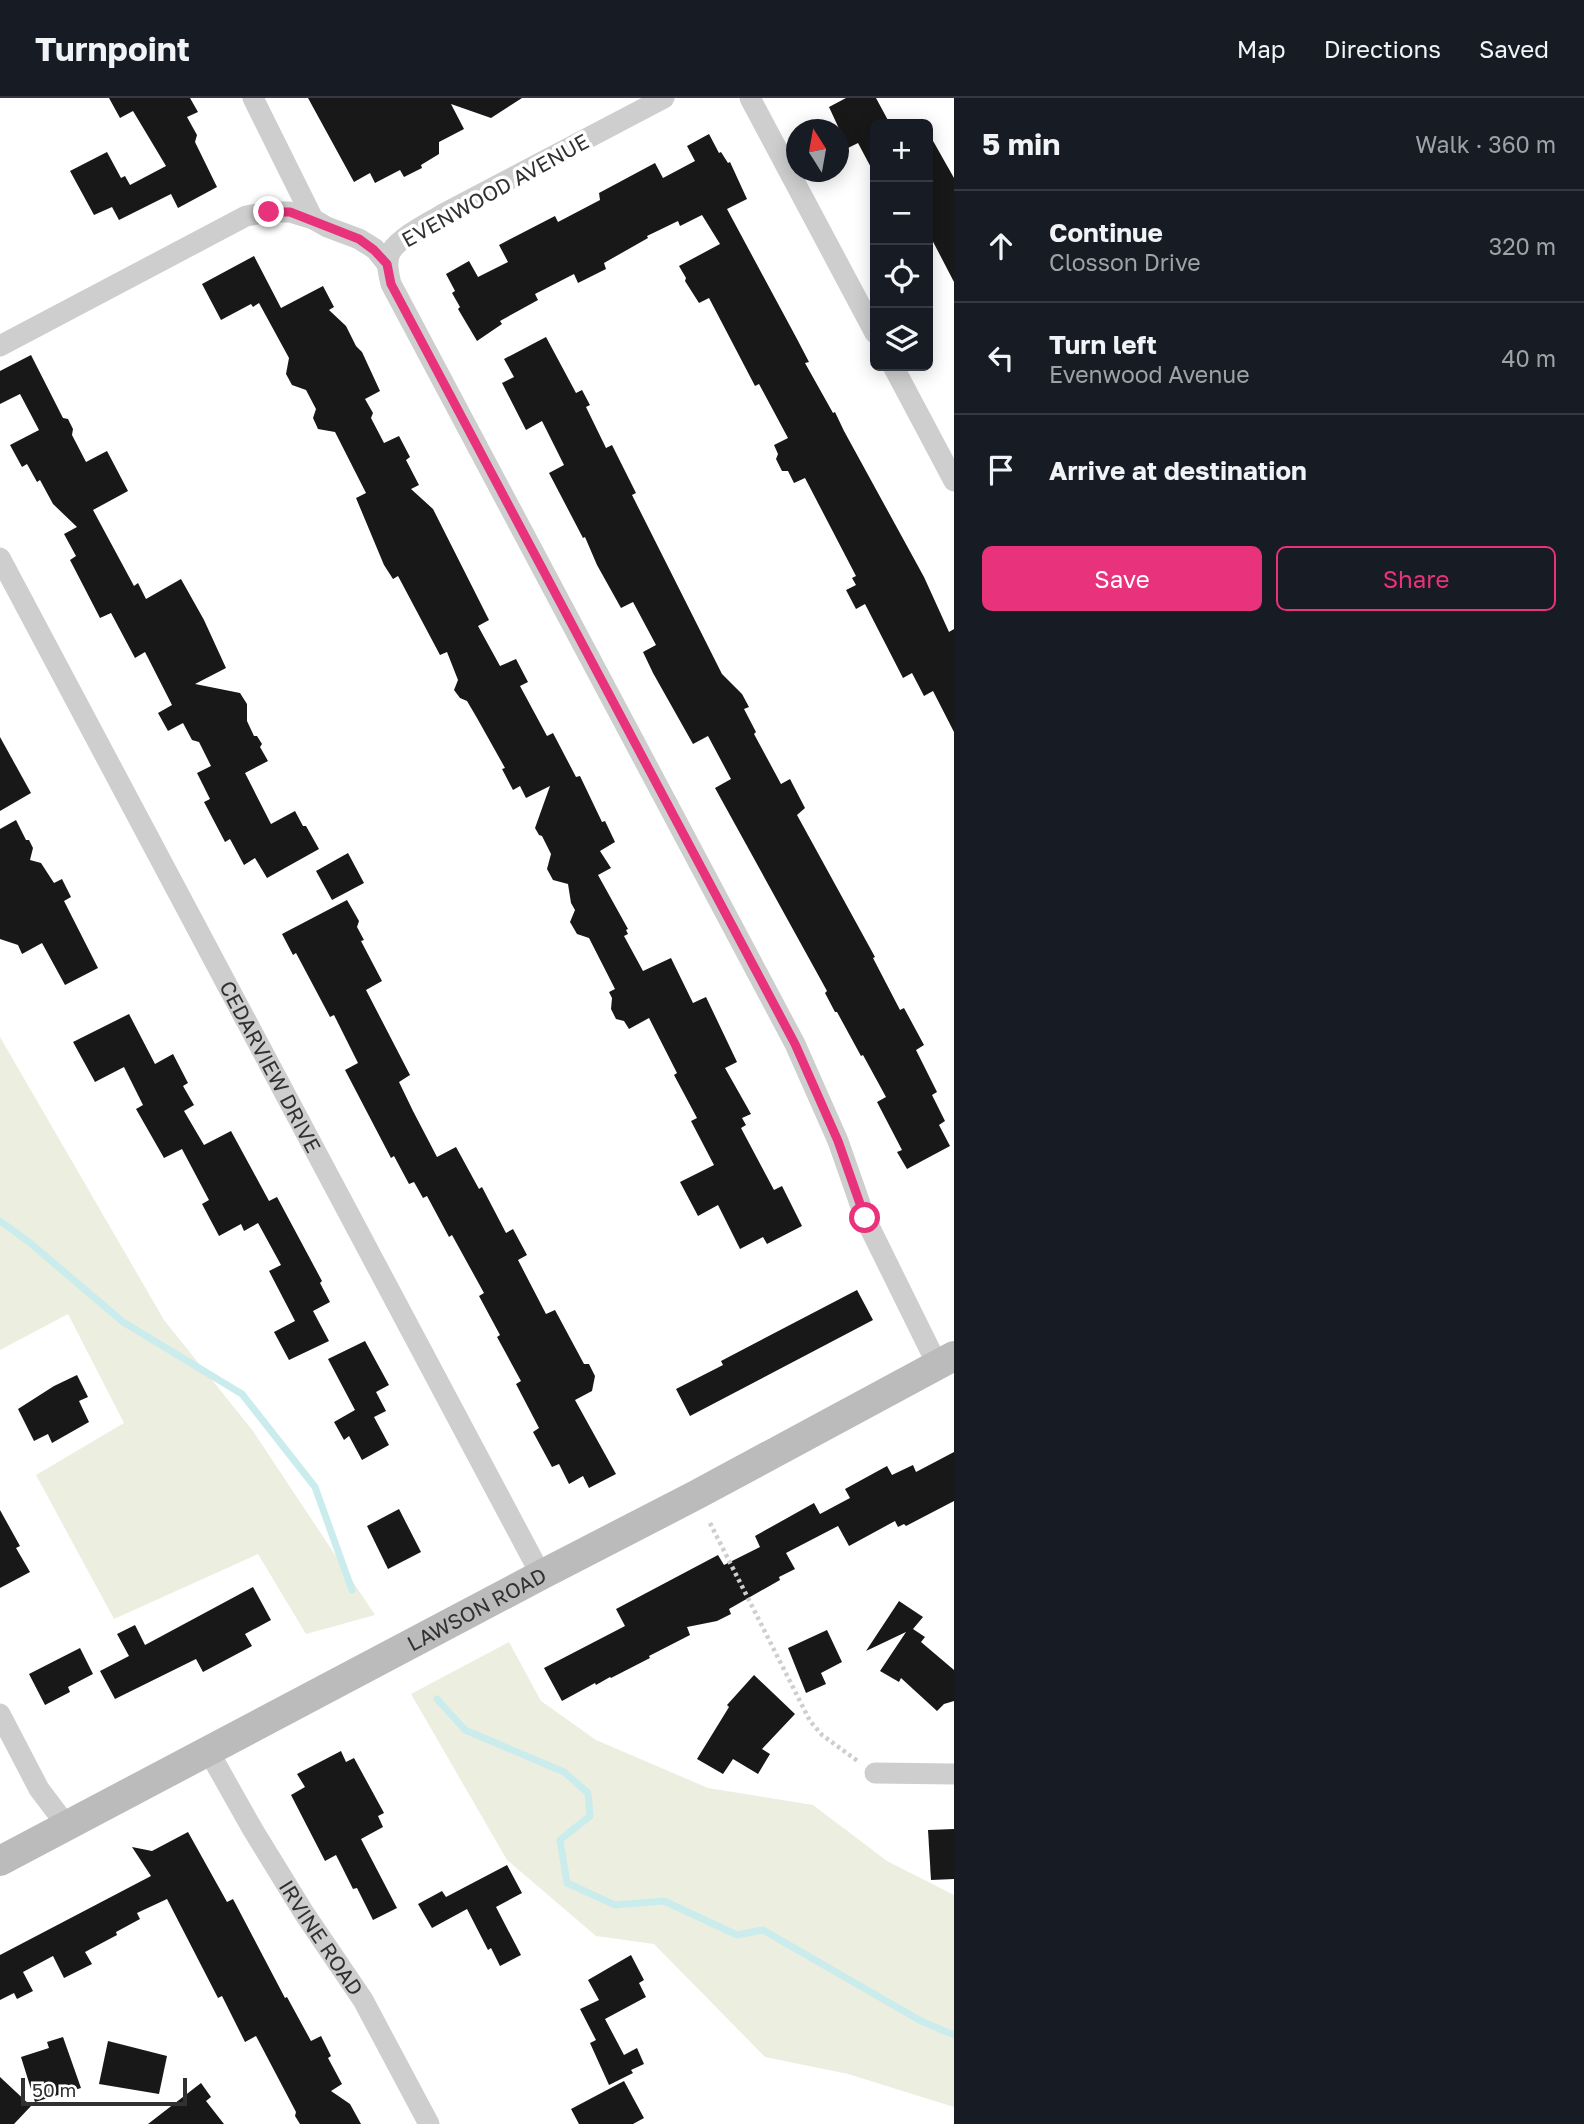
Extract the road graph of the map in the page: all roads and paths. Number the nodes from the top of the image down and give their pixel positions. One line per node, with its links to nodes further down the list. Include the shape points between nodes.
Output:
1 (253, 98): 4 (street)
2 (664, 98): 5 (street, EVENWOOD AVENUE, via 433,220 394,246)
3 (750, 98): 6 (street)
4 (313, 219): 5 (street, EVENWOOD AVENUE, via 359,239); 7 (street, EVENWOOD AVENUE, via 290,212 246,216)
5 (387, 264): 11 (street, via 391,284 795,1044 838,1141 865,1218)
6 (870, 324)
7 (0, 346)
8 (896, 371): 9 (street)
9 (954, 481)
10 (0, 558): 13 (street, CEDARVIEW DRIVE)
11 (946, 1360): 13 (street, LAWSON ROAD)
12 (710, 1523): 16 (path, via 810,1721)
13 (541, 1575): 15 (street, LAWSON ROAD)
14 (0, 1714): 18 (street, via 39,1789)
15 (209, 1752): 18 (street, LAWSON ROAD); 20 (street, IRVINE ROAD, via 304,1913 363,2000)
16 (874, 1773): 17 (street)
17 (954, 1773)
18 (67, 1826): 19 (street, LAWSON ROAD)
19 (0, 1861)
20 (429, 2124)

